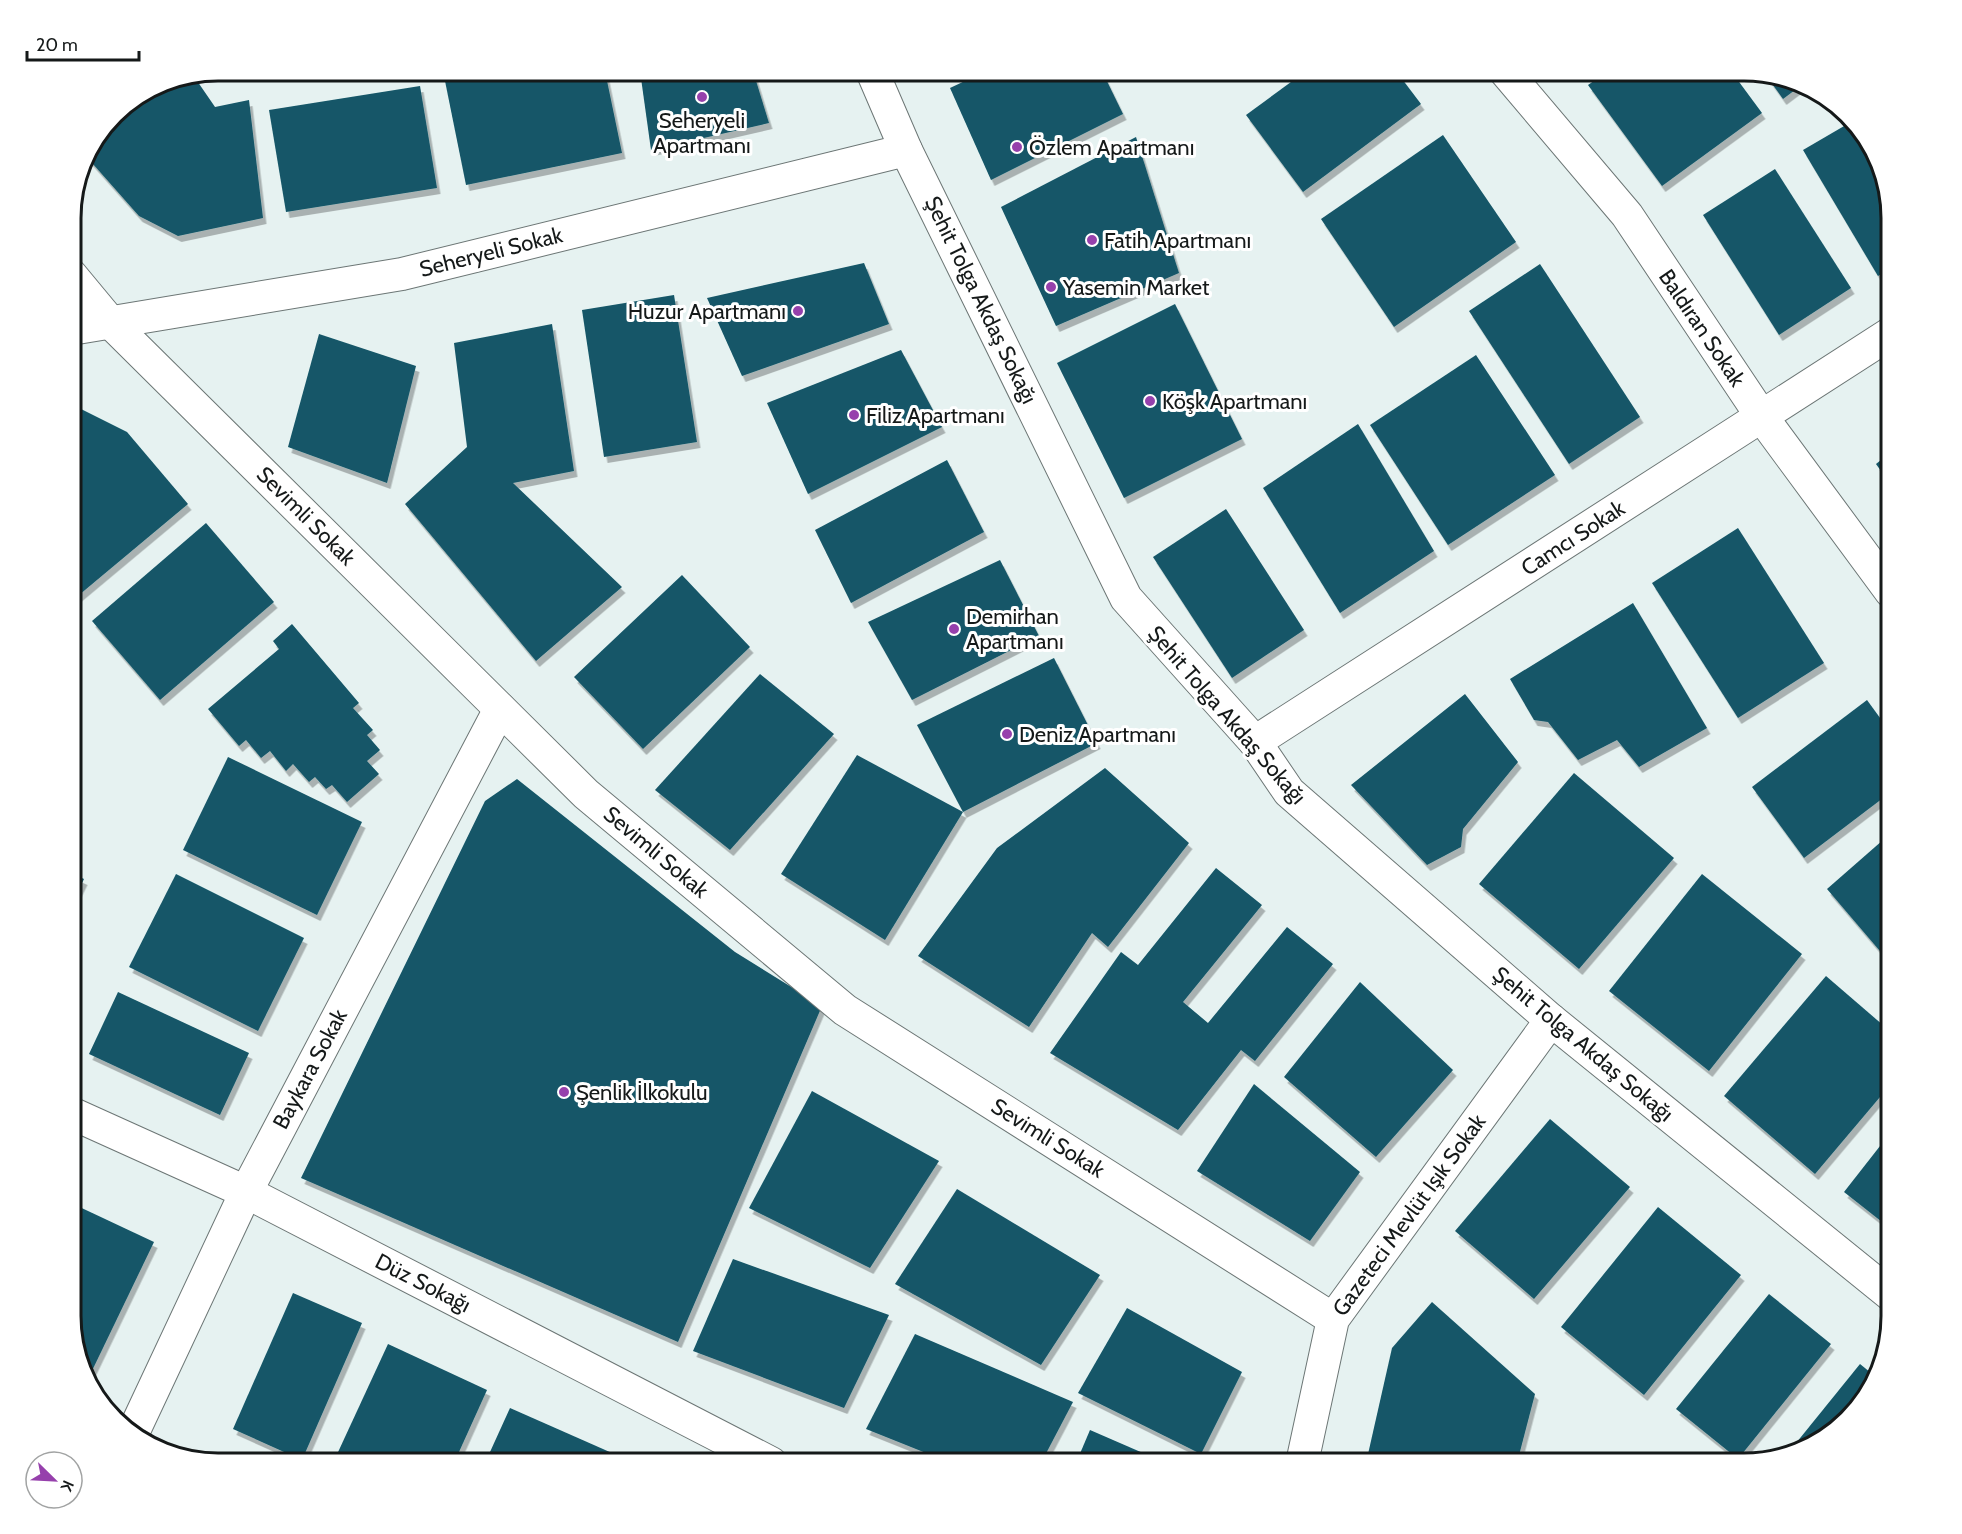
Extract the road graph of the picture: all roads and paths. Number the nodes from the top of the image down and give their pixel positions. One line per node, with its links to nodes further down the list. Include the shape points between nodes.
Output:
1 (878, 81): 3 (street, Şehit Tolga Akdaş Sokağı)
2 (1514, 81): 8 (street, Baldıran Sokak, via 1627,215)
3 (906, 150): 5 (street, Seheryeli Sokak, via 402,274); 11 (street, Şehit Tolga Akdaş Sokağı, via 1126,598)
4 (81, 287): 5 (street, Sevimli Sokak)
5 (110, 322): 6 (street, Seheryeli Sokak); 10 (street, Sevimli Sokak)
6 (81, 326)
7 (1881, 340): 8 (street, Camcı Sokak)
8 (1762, 417): 9 (street, Baldıran Sokak); 11 (street, Camcı Sokak)
9 (1881, 577)
10 (501, 709): 14 (street, Baykara Sokak); 16 (street, Sevimli Sokak, via 585,794 845,1010)
11 (1255, 742): 12 (street, Şehit Tolga Akdaş Sokağı, via 1289,792)
12 (1551, 1020): 15 (street, Şehit Tolga Akdaş Sokağı); 16 (street, Gazeteci Mevlüt Işık Sokak)
13 (81, 1118): 14 (street, Düz Sokağı)
14 (246, 1192): 17 (street, Baykara Sokak); 18 (street, Düz Sokağı)
15 (1881, 1286)
16 (1333, 1319): 19 (street, Gazeteci Mevlüt Işık Sokak)
17 (136, 1426)
18 (750, 1453)
19 (1304, 1453)

